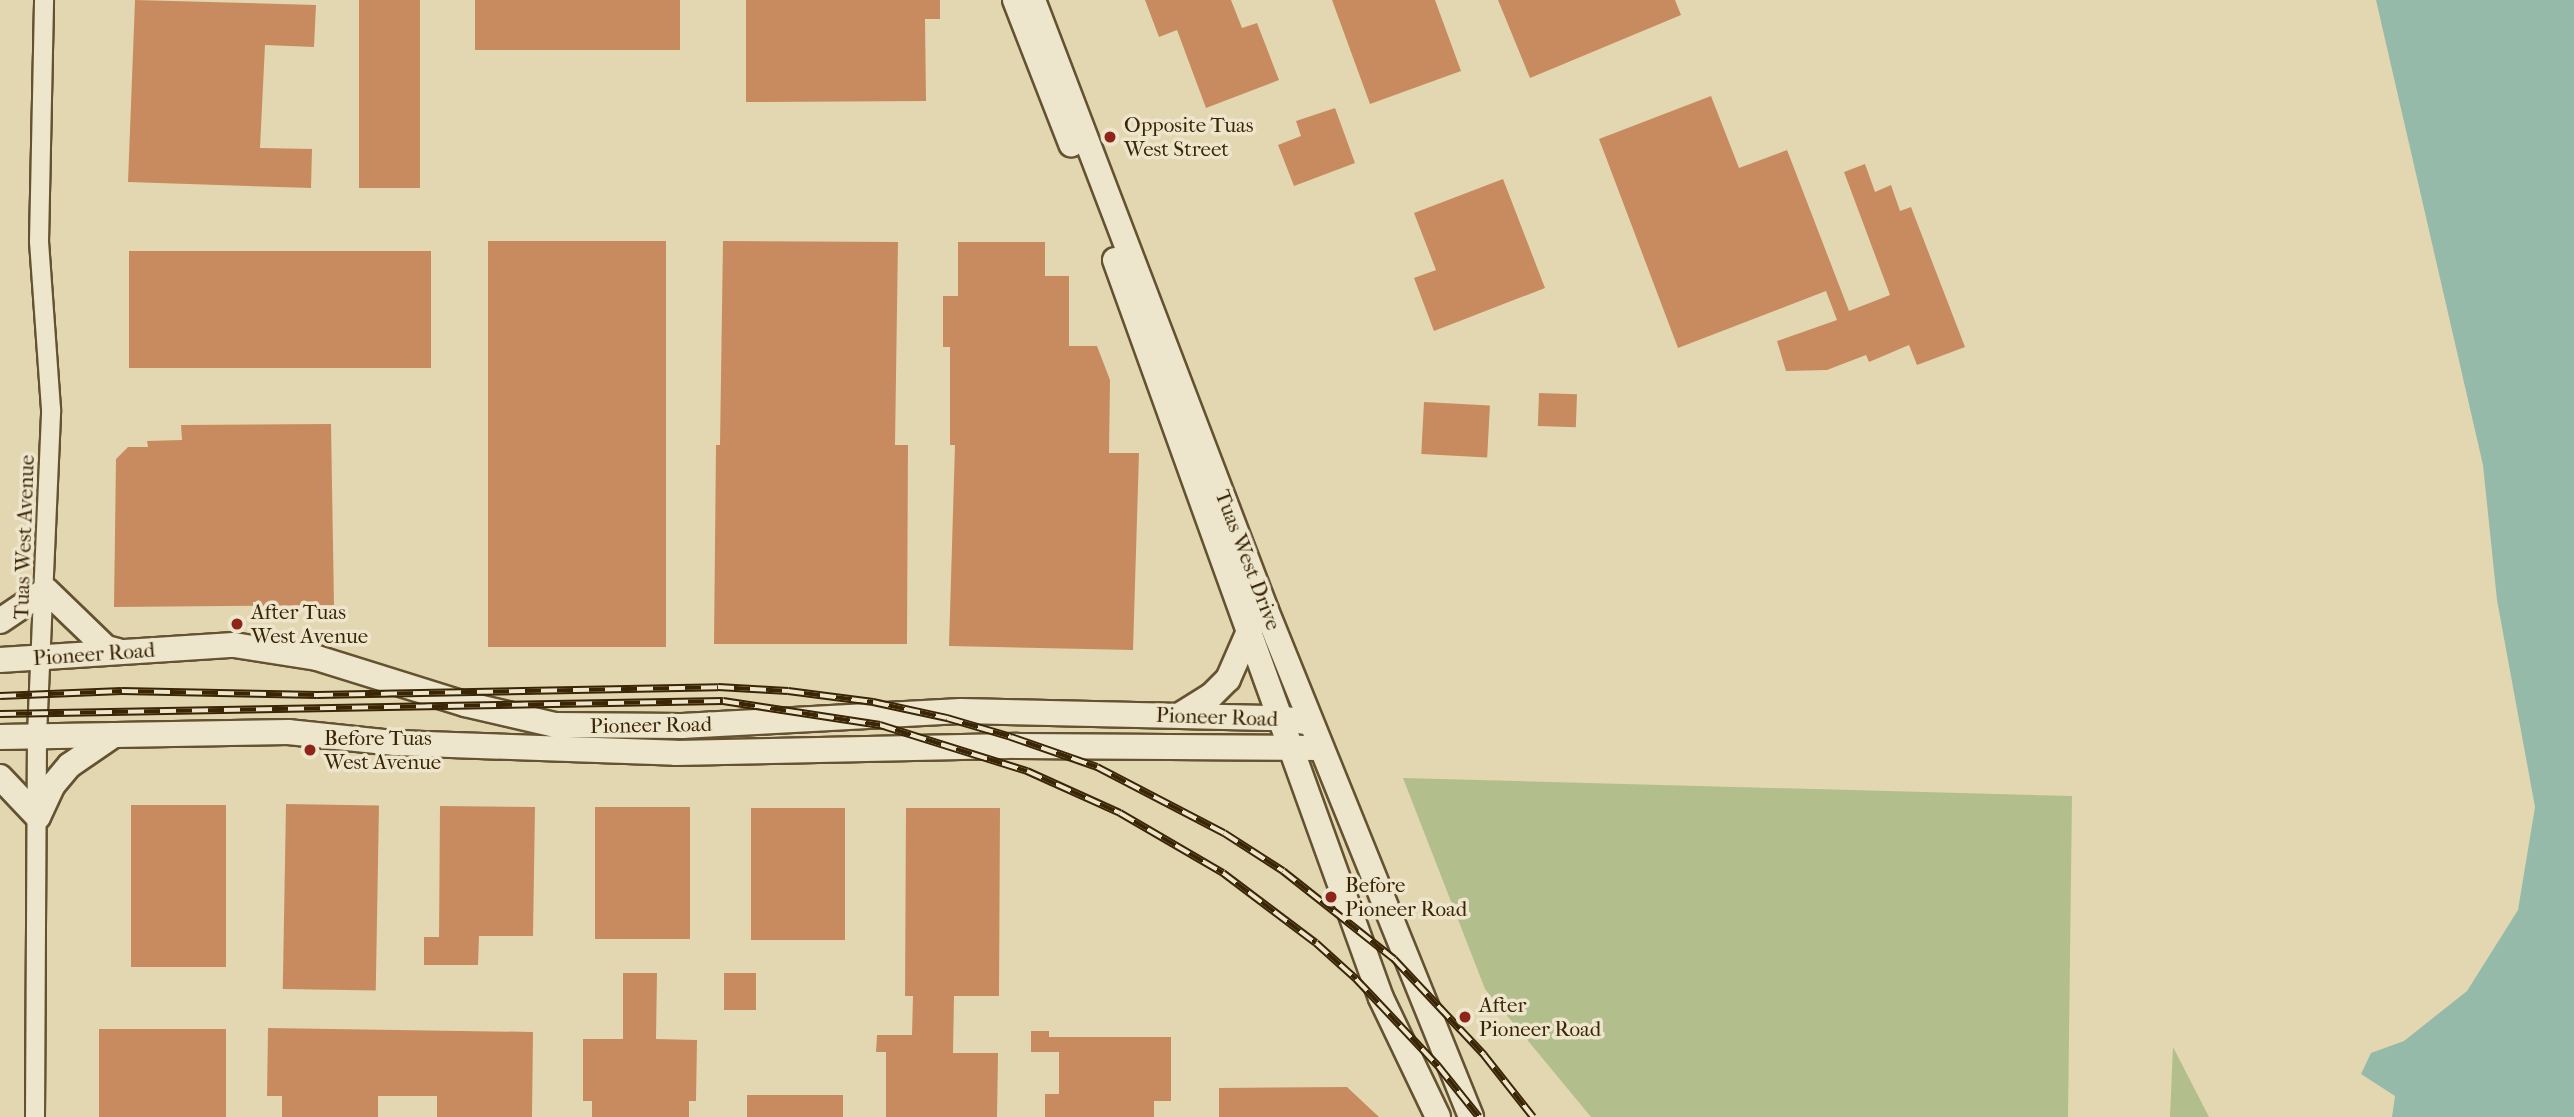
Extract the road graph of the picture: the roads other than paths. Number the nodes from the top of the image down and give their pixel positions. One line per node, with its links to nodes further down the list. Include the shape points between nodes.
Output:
1 (44, 0): 5 (street, Tuas West Avenue, via 39,242 51,409)
2 (1015, 0): 4 (street, Tuas West Drive)
3 (1033, 0): 4 (street, Tuas West Drive)
4 (1094, 180): 7 (street, Tuas West Drive); 13 (street, Tuas West Drive)
5 (46, 590): 6 (street); 8 (street, via 106,648); 9 (street, Tuas West Avenue)
6 (0, 621)
7 (1250, 629): 11 (street, via 1228,679); 12 (street, Tuas West Drive)
8 (118, 651): 9 (street, Pioneer Road); 11 (street, Pioneer Road, via 234,645 317,659 464,704 555,725 682,726 961,711)
9 (41, 658): 10 (street, Pioneer Road); 14 (street, Tuas West Avenue)
10 (0, 660)
11 (1180, 715): 12 (street, Pioneer Road)
12 (1280, 718): 13 (street, Pioneer Road); 17 (street, Tuas West Drive)
13 (1311, 723): 18 (street, Tuas West Drive)
14 (37, 735): 15 (street, Pioneer Road); 16 (street, Pioneer Road); 20 (street, Tuas West Avenue)
15 (114, 735): 17 (street, Pioneer Road, via 288,732 395,743 676,753 1017,746); 20 (street, via 70,765 53,785)
16 (0, 737)
17 (1291, 748): 18 (street, Pioneer Road); 22 (street, Tuas West Drive, via 1381,998)
18 (1321, 748): 23 (street, Tuas West Drive)
19 (0, 776): 20 (street)
20 (38, 817): 21 (street, Tuas West Avenue)
21 (35, 1117)
22 (1438, 1117)
23 (1471, 1117)

